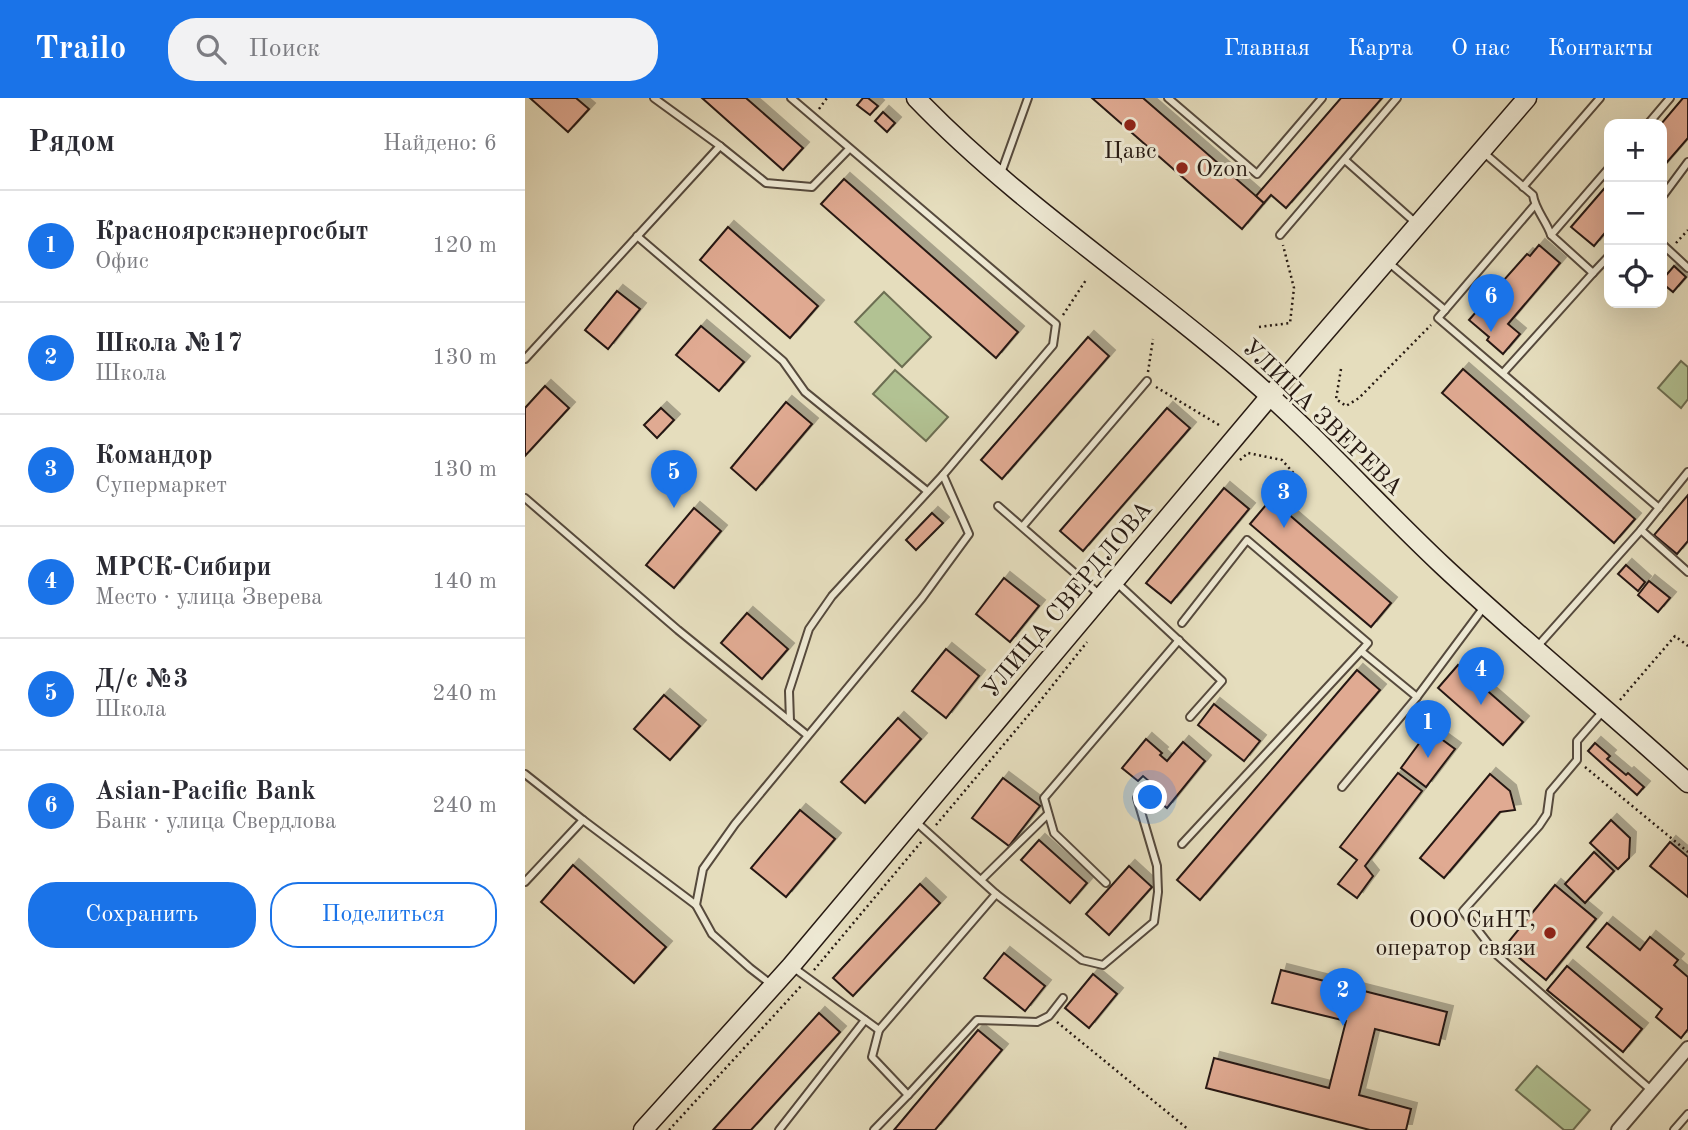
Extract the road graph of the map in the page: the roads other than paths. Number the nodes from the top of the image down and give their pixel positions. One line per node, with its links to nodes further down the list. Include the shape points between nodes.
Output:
1 (654, 98): 12 (lane)
2 (791, 98): 13 (lane)
3 (916, 98): 18 (main road, УЛИЦА ЗВЕРЕВА)
4 (1028, 98): 18 (lane)
5 (1168, 98): 6 (lane, via 1257,174)
6 (1322, 98)
7 (1397, 98): 15 (lane)
8 (1527, 98): 14 (main road, УЛИЦА СВЕРДЛОВА)
9 (1600, 98): 19 (lane)
10 (1671, 98): 11 (lane)
11 (1652, 119)
12 (720, 146): 13 (lane, via 766,183 812,187); 25 (lane)
13 (849, 149): 37 (lane, via 1056,324 1052,345)
14 (1482, 152): 19 (lane); 22 (main road, УЛИЦА СВЕРДЛОВА)
15 (1345, 160): 22 (lane); 23 (lane)
16 (1688, 162): 20 (lane)
17 (1604, 174): 24 (lane)
18 (999, 177): 35 (main road, УЛИЦА ЗВЕРЕВА)
19 (1523, 187): 21 (lane, via 1533,195)
20 (1667, 190)
21 (1534, 206): 24 (lane); 31 (lane)
22 (1417, 224): 27 (main road, УЛИЦА СВЕРДЛОВА)
23 (1280, 235)
24 (1551, 235): 30 (lane)
25 (637, 236): 32 (lane); 38 (lane, via 783,361 805,392)
26 (1663, 245): 29 (lane)
27 (1386, 260): 31 (lane); 35 (main road, УЛИЦА СВЕРДЛОВА)
28 (1604, 261): 30 (lane)
29 (1688, 268)
30 (1593, 273): 33 (lane)
31 (1445, 310): 33 (lane, via 1438,318)
32 (525, 359)
33 (1503, 373): 41 (lane)
34 (1147, 381): 42 (lane)
35 (1270, 396): 45 (main road, УЛИЦА СВЕРДЛОВА); 47 (main road, УЛИЦА ЗВЕРЕВА)
36 (1688, 472): 41 (lane)
37 (943, 475): 38 (lane); 56 (lane, via 969,534)
38 (927, 491): 55 (lane, via 832,596 809,629 789,691)
39 (525, 498): 55 (lane)
40 (998, 506): 42 (lane)
41 (1658, 508): 43 (lane)
42 (1023, 526): 46 (lane)
43 (1641, 530): 44 (lane); 50 (lane)
44 (1688, 572)
45 (1115, 580): 46 (main road, УЛИЦА СВЕРДЛОВА); 49 (lane)
46 (1101, 597): 63 (main road, УЛИЦА СВЕРДЛОВА)
47 (1485, 605): 50 (main road, УЛИЦА ЗВЕРЕВА); 52 (lane)
48 (1182, 623): 51 (lane, via 1247,540 1367,643)
49 (1179, 640): 54 (lane, via 1222,681); 61 (lane, via 1044,798)
50 (1535, 649): 53 (main road, УЛИЦА ЗВЕРЕВА)
51 (1361, 652): 52 (lane); 64 (lane)
52 (1417, 697): 59 (lane)
53 (1609, 708): 58 (main road, УЛИЦА ЗВЕРЕВА); 76 (lane, via 1577,741 1577,760 1550,792 1547,814 1539,826 1463,911 1497,955)
54 (1190, 717)
55 (790, 721): 56 (lane)
56 (807, 735): 69 (lane, via 702,869)
57 (525, 774): 62 (lane)
58 (1688, 783)
59 (1342, 787)
60 (1137, 798): 68 (lane, via 1157,866 1154,922 1103,965 1082,960)
61 (1048, 814): 65 (lane); 67 (lane, via 1054,833)
62 (583, 820): 66 (lane); 69 (lane)
63 (922, 827): 65 (lane); 70 (main road, УЛИЦА СВЕРДЛОВА)
64 (1182, 844)
65 (981, 880): 68 (lane)
66 (525, 882)
67 (1106, 883)
68 (996, 894): 74 (lane)
69 (696, 905): 71 (lane, via 712,934)
70 (791, 967): 71 (main road, УЛИЦА СВЕРДЛОВА); 73 (lane)
71 (774, 986): 79 (main road, УЛИЦА СВЕРДЛОВА)
72 (1063, 998): 77 (lane, via 1049,1016 1037,1022 977,1020)
73 (865, 1020): 74 (lane); 80 (lane)
74 (879, 1030): 77 (lane, via 872,1057)
75 (1688, 1048): 76 (street)
76 (1651, 1090): 82 (street)
77 (908, 1095): 81 (lane)
78 (1688, 1114): 83 (lane)
79 (650, 1128)
80 (779, 1130)
81 (874, 1130)
82 (1618, 1130)
83 (1674, 1130)

